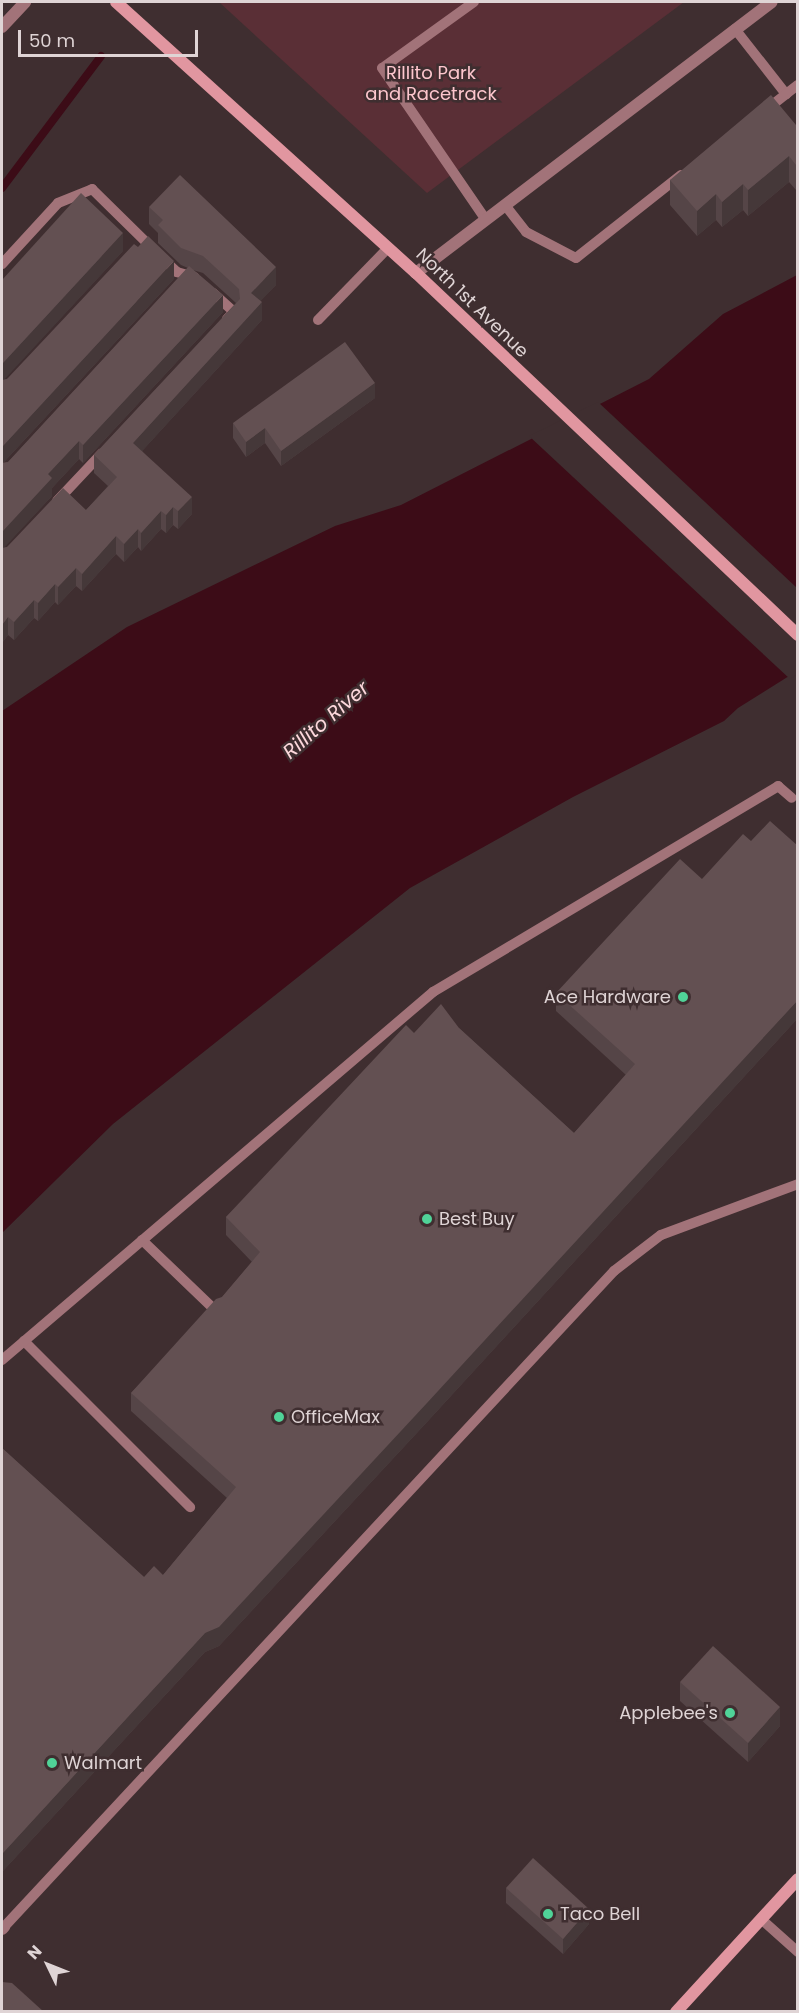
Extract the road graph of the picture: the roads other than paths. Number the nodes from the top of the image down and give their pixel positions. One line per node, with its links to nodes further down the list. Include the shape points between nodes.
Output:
1 (25, 2): 5 (street)
2 (116, 2): 13 (main road, North 1st Avenue)
3 (474, 2): 12 (lane, via 382,68)
4 (772, 2): 6 (street)
5 (2, 27)
6 (735, 29): 8 (lane); 11 (street)
7 (798, 85): 8 (lane)
8 (786, 94): 9 (lane)
9 (759, 114)
10 (687, 170): 11 (lane, via 576,258 526,232)
11 (505, 205): 12 (street)
12 (486, 220): 15 (street)
13 (388, 248): 15 (main road, North 1st Avenue); 18 (lane)
14 (2, 264): 16 (lane, via 58,203 92,189 140,245)
15 (416, 273): 22 (main road, North 1st Avenue)
16 (187, 275): 17 (lane); 19 (lane, via 198,279 234,312)
17 (179, 284)
18 (318, 320)
19 (218, 329)
20 (114, 440): 21 (lane)
21 (50, 509)
22 (798, 635)
23 (792, 798): 25 (lane, via 778,786 433,992)
24 (798, 1185): 32 (lane, via 661,1235 614,1271)
25 (142, 1240): 26 (lane); 27 (lane)
26 (216, 1311)
27 (24, 1341): 28 (lane); 29 (lane)
28 (2, 1360)
29 (190, 1507)
30 (798, 1879): 31 (main road)
31 (761, 1919): 33 (lane); 34 (main road)
32 (3, 1928)
33 (798, 1952)
34 (676, 2012)

